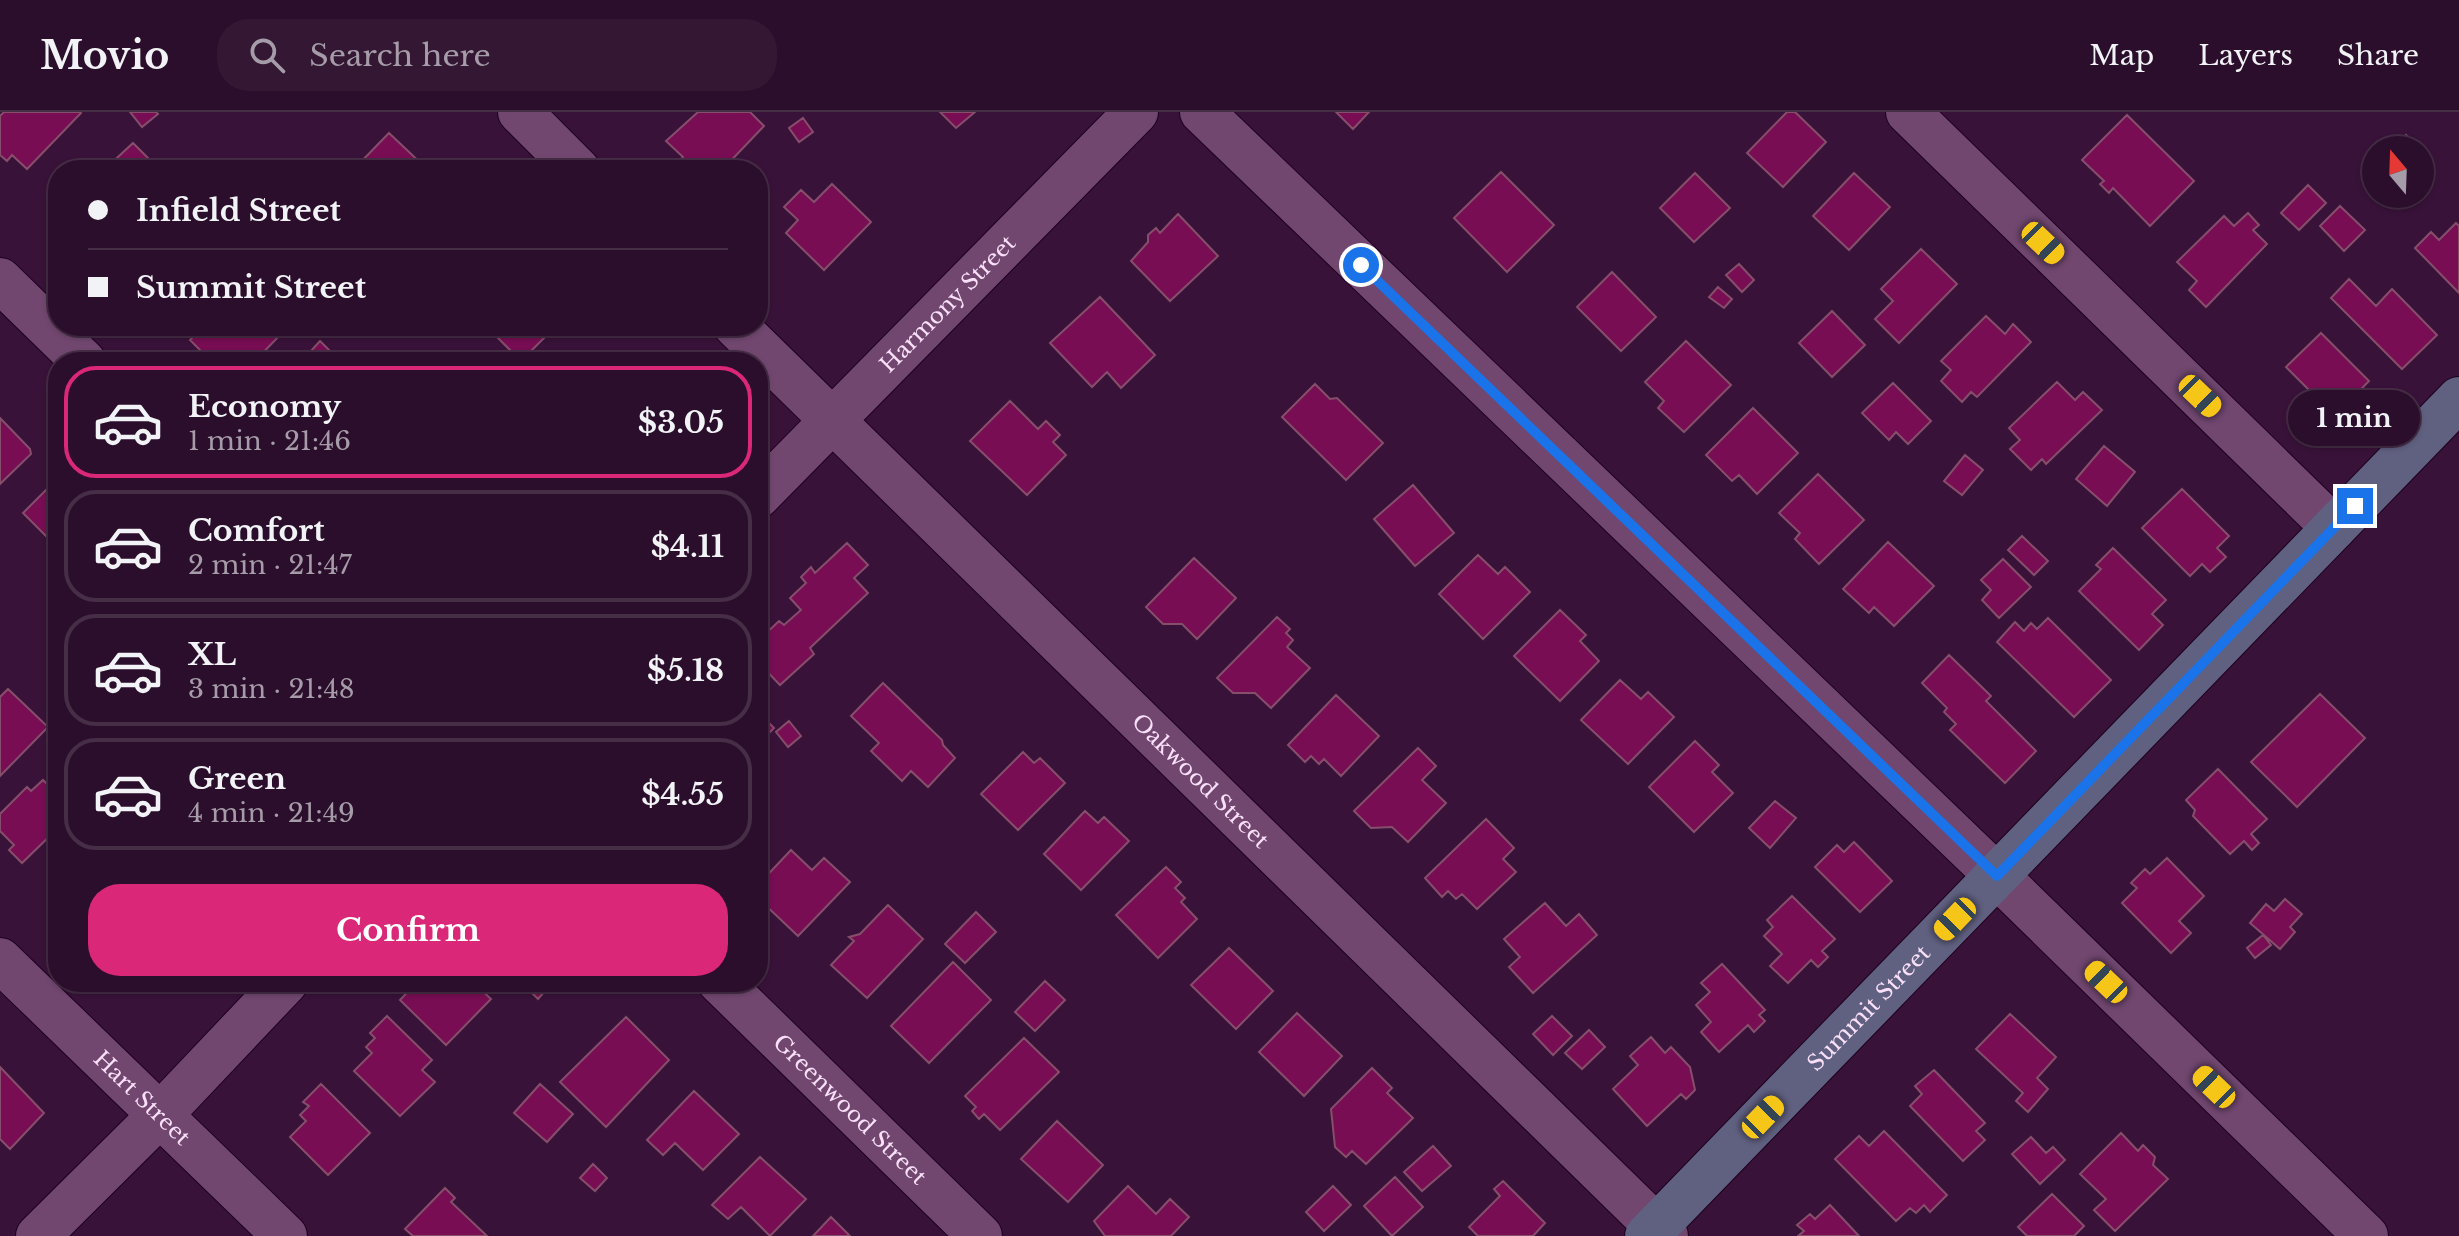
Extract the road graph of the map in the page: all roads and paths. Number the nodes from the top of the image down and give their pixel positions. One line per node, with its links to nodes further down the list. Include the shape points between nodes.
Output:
1 (520, 112): 5 (street)
2 (1136, 112): 14 (street, Harmony Street)
3 (1202, 112): 17 (street)
4 (1908, 112): 16 (street)
5 (568, 160)
6 (0, 280): 7 (street)
7 (48, 327)
8 (57, 336): 10 (street)
9 (746, 336): 11 (street, Oakwood Street)
10 (74, 352)
11 (762, 352)
12 (768, 358): 14 (street, Oakwood Street)
13 (2459, 399): 16 (main road, Summit Street)
14 (832, 421): 15 (street, Harmony Street); 22 (street, Oakwood Street)
15 (768, 486)
16 (2334, 528): 17 (main road, Summit Street)
17 (1997, 876): 22 (main road, Summit Street); 26 (street)
18 (0, 960): 21 (street, Hart Street)
19 (277, 992): 21 (street)
20 (730, 992): 25 (street, Greenwood Street)
21 (161, 1114): 23 (street); 24 (street, Hart Street)
22 (1656, 1233)
23 (38, 1236)
24 (285, 1236)
25 (980, 1236)
26 (2366, 1236)

